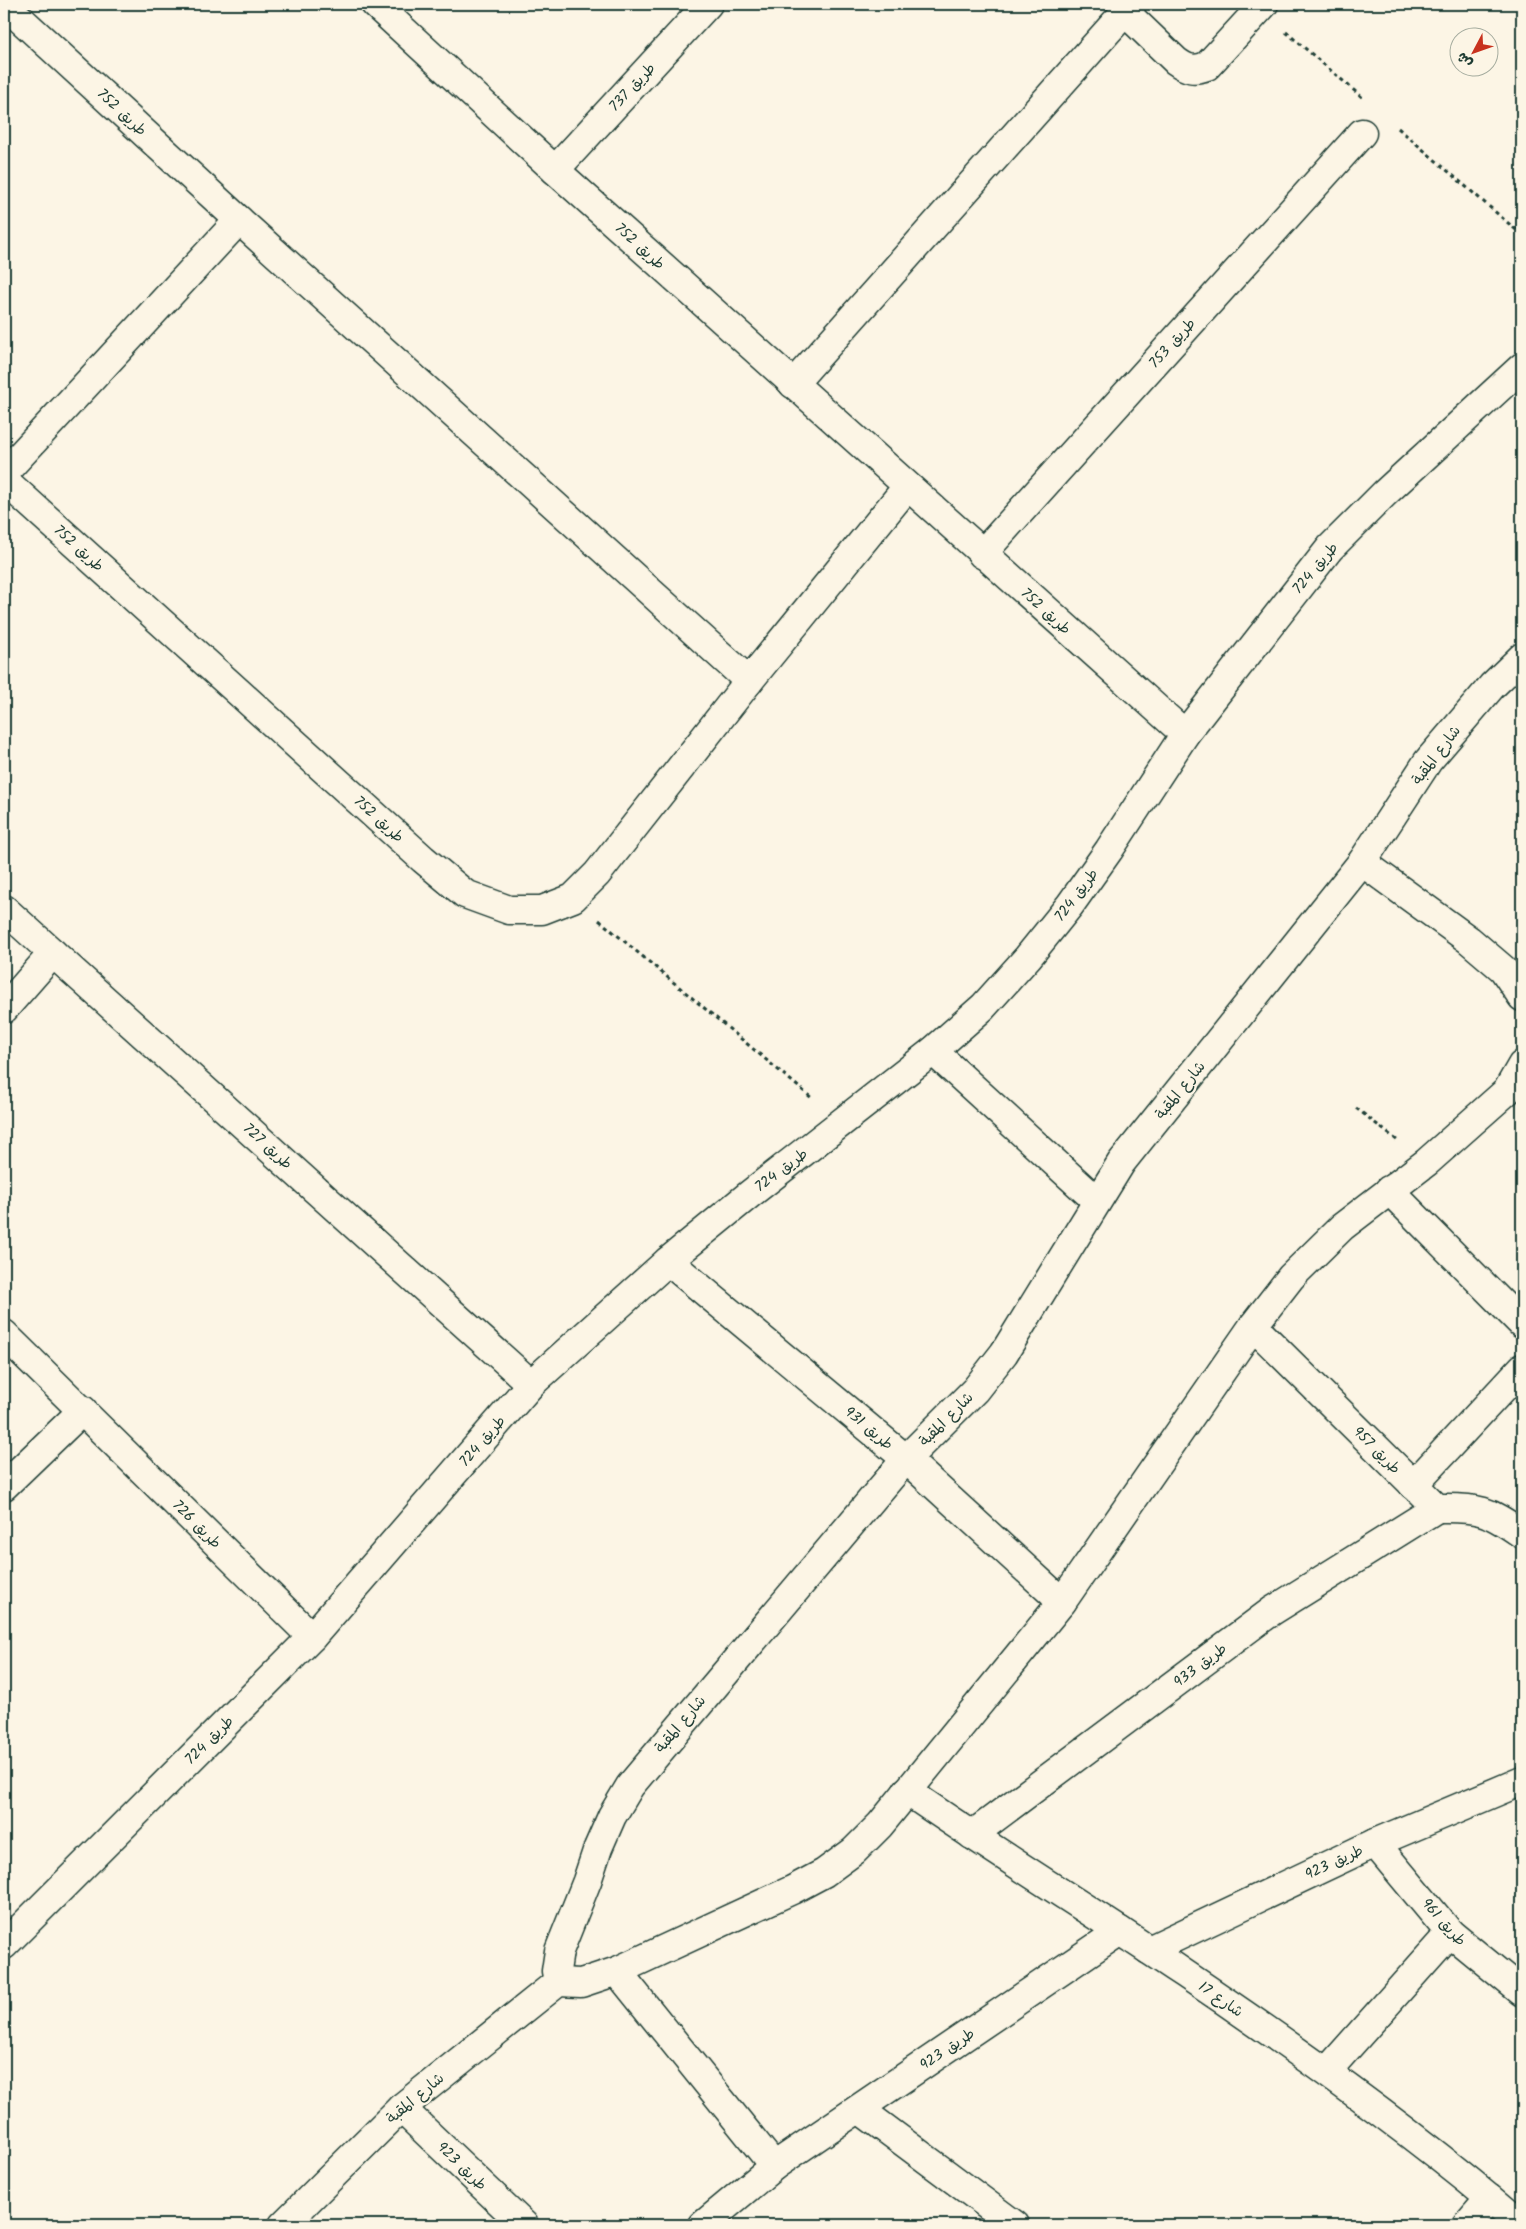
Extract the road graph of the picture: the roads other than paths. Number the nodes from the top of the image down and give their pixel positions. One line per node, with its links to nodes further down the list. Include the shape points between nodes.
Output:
1 (4, 4): 8 (street, طريق 752)
2 (375, 4): 7 (street, طريق 752)
3 (708, 4): 7 (street, طريق 737)
4 (1264, 4): 5 (street, via 1207,66 1196,70 1176,61)
5 (1129, 8): 10 (street)
6 (1362, 133): 14 (street, طريق 753)
7 (555, 170): 10 (street, طريق 752)
8 (239, 220): 11 (street); 16 (street, طريق 752)
9 (1522, 367): 17 (street, طريق 724, via 1330,548)
10 (793, 384): 13 (street, طريق 752)
11 (4, 473)
12 (4, 480): 16 (street, طريق 752, via 465,894 509,910 542,910 573,898 621,845)
13 (907, 486): 14 (street, طريق 752); 16 (street, طريق 752)
14 (982, 554): 17 (street, طريق 752)
15 (1522, 657): 18 (street, شارع المقبة, via 1492,686 1428,761)
16 (749, 681)
17 (1185, 734): 23 (street, طريق 724, via 1070,905 983,1006)
18 (1362, 862): 21 (street, via 1504,969); 27 (street, شارع المقبة, via 1121,1163)
19 (4, 909): 20 (street, طريق 727)
20 (53, 953): 22 (street); 33 (street, طريق 727)
21 (1522, 997)
22 (4, 1009)
23 (933, 1051): 27 (street); 28 (street, طريق 724)
24 (1522, 1065): 25 (street)
25 (1515, 1098): 26 (street)
26 (1389, 1190): 29 (street); 30 (street, via 1342,1227 1291,1277)
27 (1097, 1201): 35 (street, شارع المقبة, via 1004,1353 975,1390)
28 (668, 1261): 33 (street, طريق 724); 35 (street, طريق 931)
29 (1522, 1324)
30 (1252, 1326): 36 (street, طريق 957); 40 (street)
31 (4, 1334): 34 (street, طريق 726)
32 (1522, 1368): 36 (street)
33 (531, 1384): 41 (street, طريق 724)
34 (82, 1410): 37 (street); 41 (street, طريق 726)
35 (906, 1459): 40 (street, طريق 931); 51 (street, شارع المقبة, via 630,1786 601,1840 559,1951)
36 (1413, 1485): 38 (street, طريق 957)
37 (4, 1486)
38 (1437, 1508): 39 (street, via 1470,1507 1498,1516); 44 (street, طريق 933, via 1272,1611)
39 (1522, 1534)
40 (1062, 1602): 43 (street)
41 (312, 1638): 48 (street, طريق 724)
42 (1522, 1781): 45 (street, طريق 923)
43 (907, 1791): 44 (street, شارع 17); 50 (street, via 854,1851 824,1873)
44 (972, 1835): 46 (street, شارع 17)
45 (1375, 1843): 47 (street, طريق 961); 49 (street, طريق 923)
46 (1120, 1931): 49 (street, شارع 17); 55 (street, طريق 923)
47 (1450, 1933): 52 (street, طريق 961); 53 (street)
48 (4, 1945)
49 (1149, 1950): 53 (street, شارع 17)
50 (617, 1972): 51 (street, via 581,1984); 56 (street)
51 (558, 1982): 54 (street, شارع المقبة)
52 (1522, 1992)
53 (1327, 2071): 57 (street, شارع 17)
54 (401, 2108): 58 (street, شارع المقبة); 59 (street, طريق 923)
55 (859, 2109): 56 (street, طريق 923); 61 (street)
56 (774, 2166): 60 (street, طريق 923)
57 (1490, 2198): 62 (street); 63 (street, شارع 17)
58 (283, 2225)
59 (524, 2225)
60 (702, 2225)
61 (1015, 2225)
62 (1467, 2225)
63 (1522, 2225)

